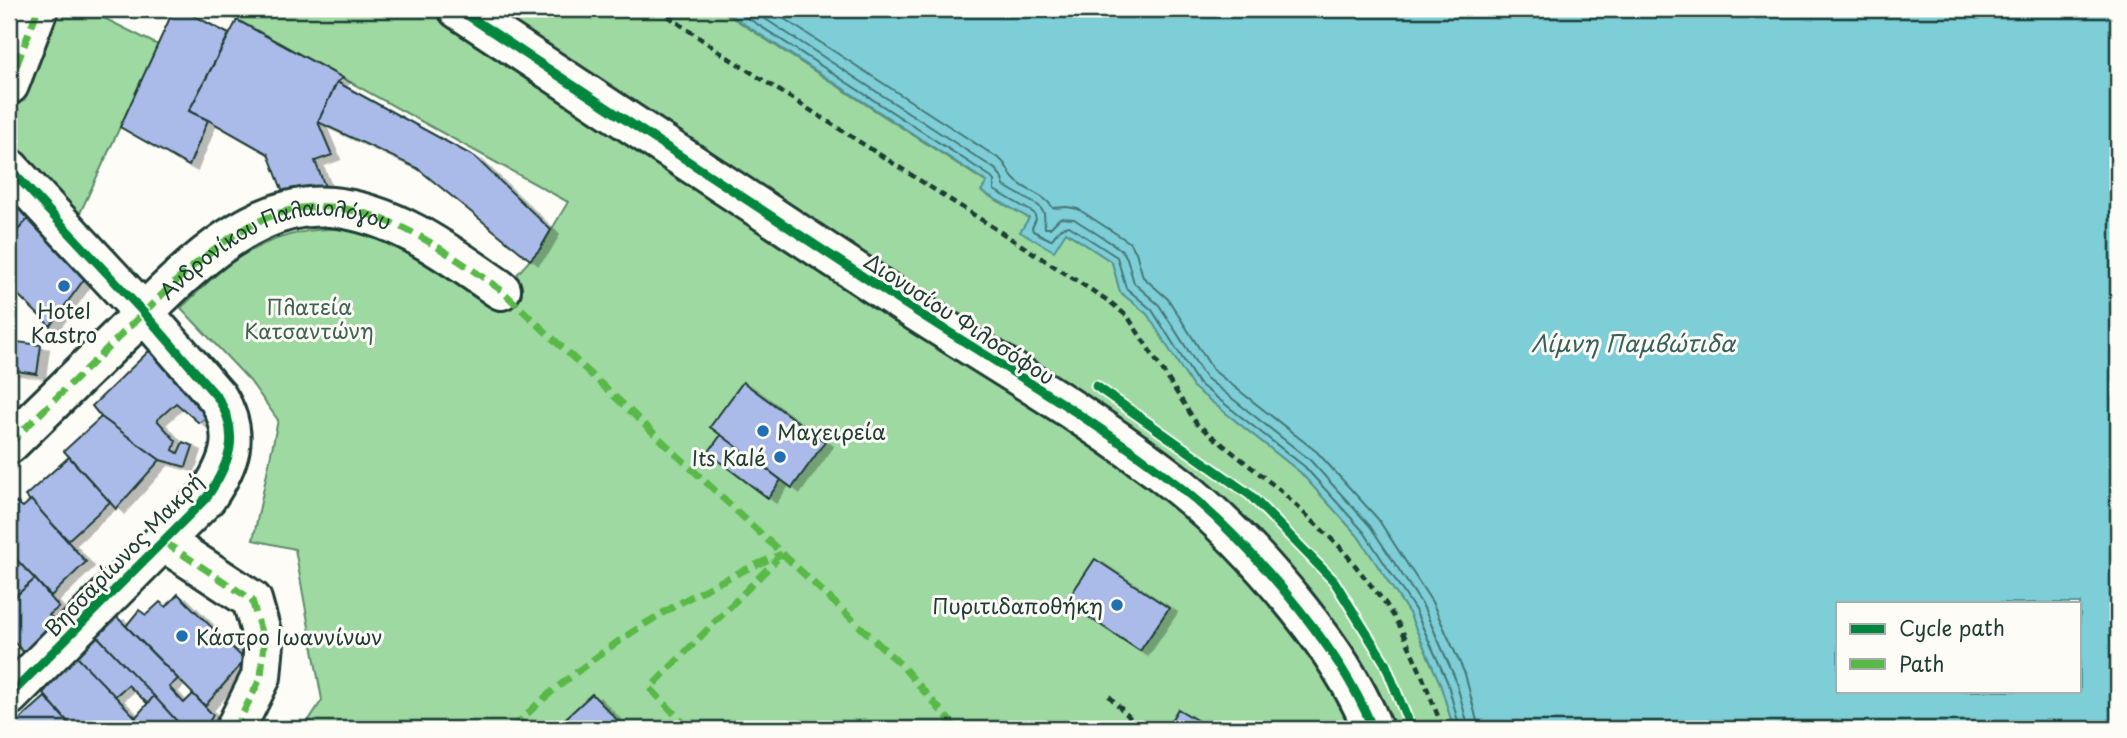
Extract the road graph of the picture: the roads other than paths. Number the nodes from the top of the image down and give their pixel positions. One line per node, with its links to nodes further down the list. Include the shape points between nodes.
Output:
1 (38, 9): 3 (street)
2 (458, 9): 11 (street, Διονυσίου Φιλοσόφου, via 1112,437 1180,487 1236,537 1292,600 1331,650 1360,697)
3 (9, 85)
4 (9, 168): 6 (street, Βησσαρίωνος Μακρή)
5 (501, 290): 6 (street, Ανδρονίκου Παλαιολόγου, via 440,247 401,227 354,211 316,206 269,218 224,242)
6 (144, 313): 7 (street, Ανδρονίκου Παλαιολόγου); 8 (street, Βησσαρίωνος Μακρή, via 218,398 231,438 224,470 207,497)
7 (9, 444)
8 (164, 542): 9 (street, Βησσαρίωνος Μακρή); 10 (street, via 252,600 264,643 261,677)
9 (9, 696)
10 (235, 729)
11 (1373, 729)

